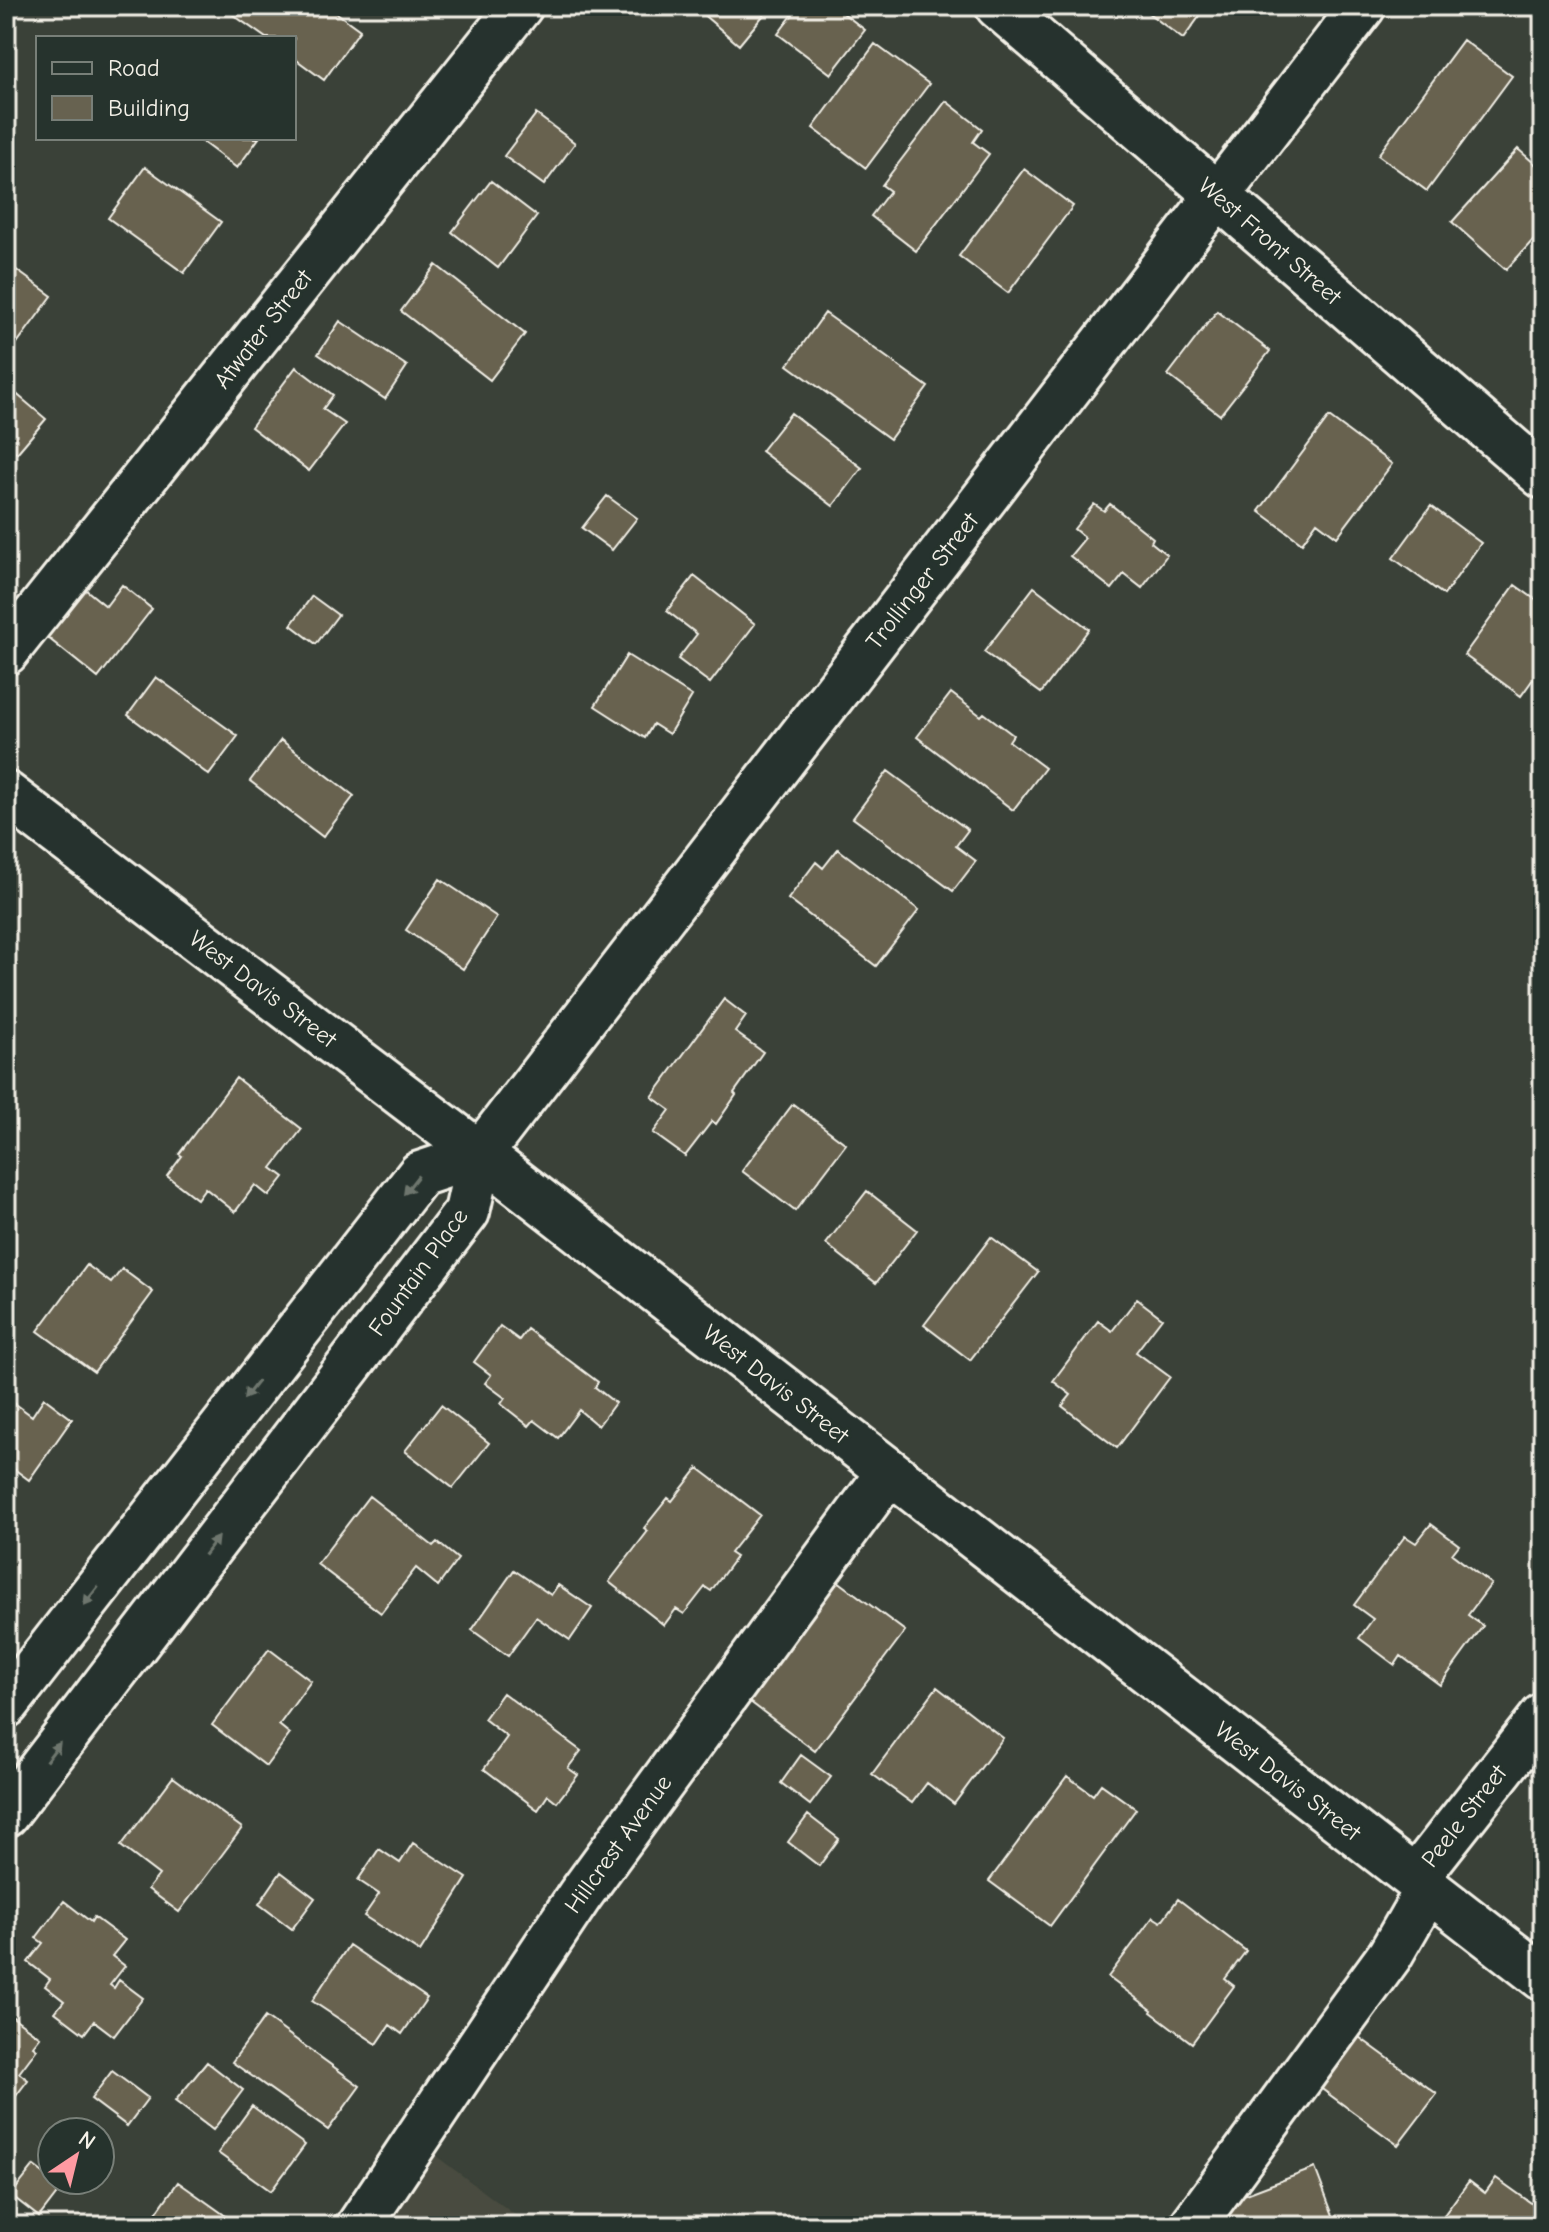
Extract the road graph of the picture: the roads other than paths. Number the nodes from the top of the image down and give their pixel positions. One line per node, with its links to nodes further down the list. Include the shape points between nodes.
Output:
1 (998, 6): 4 (street, West Front Street)
2 (1363, 6): 4 (street, Trollinger Street)
3 (498, 14): 6 (street, Atwater Street)
4 (1218, 197): 5 (street, West Front Street); 8 (street, Trollinger Street)
5 (1543, 476)
6 (6, 652)
7 (6, 794): 8 (street, West Davis Street)
8 (480, 1154): 9 (street, West Davis Street); 10 (street, one-way to 10, via 420,1174); 12 (street, Fountain Place, one-way to 8, via 467,1212)
9 (889, 1472): 13 (street, West Davis Street); 15 (street, Hillcrest Avenue, via 580,1895)
10 (6, 1705)
11 (1543, 1716): 13 (street, Peele Street)
12 (6, 1814)
13 (1421, 1884): 14 (street, West Davis Street); 16 (street, Peele Street, via 1390,1955)
14 (1543, 1978)
15 (359, 2226)
16 (1192, 2226)

